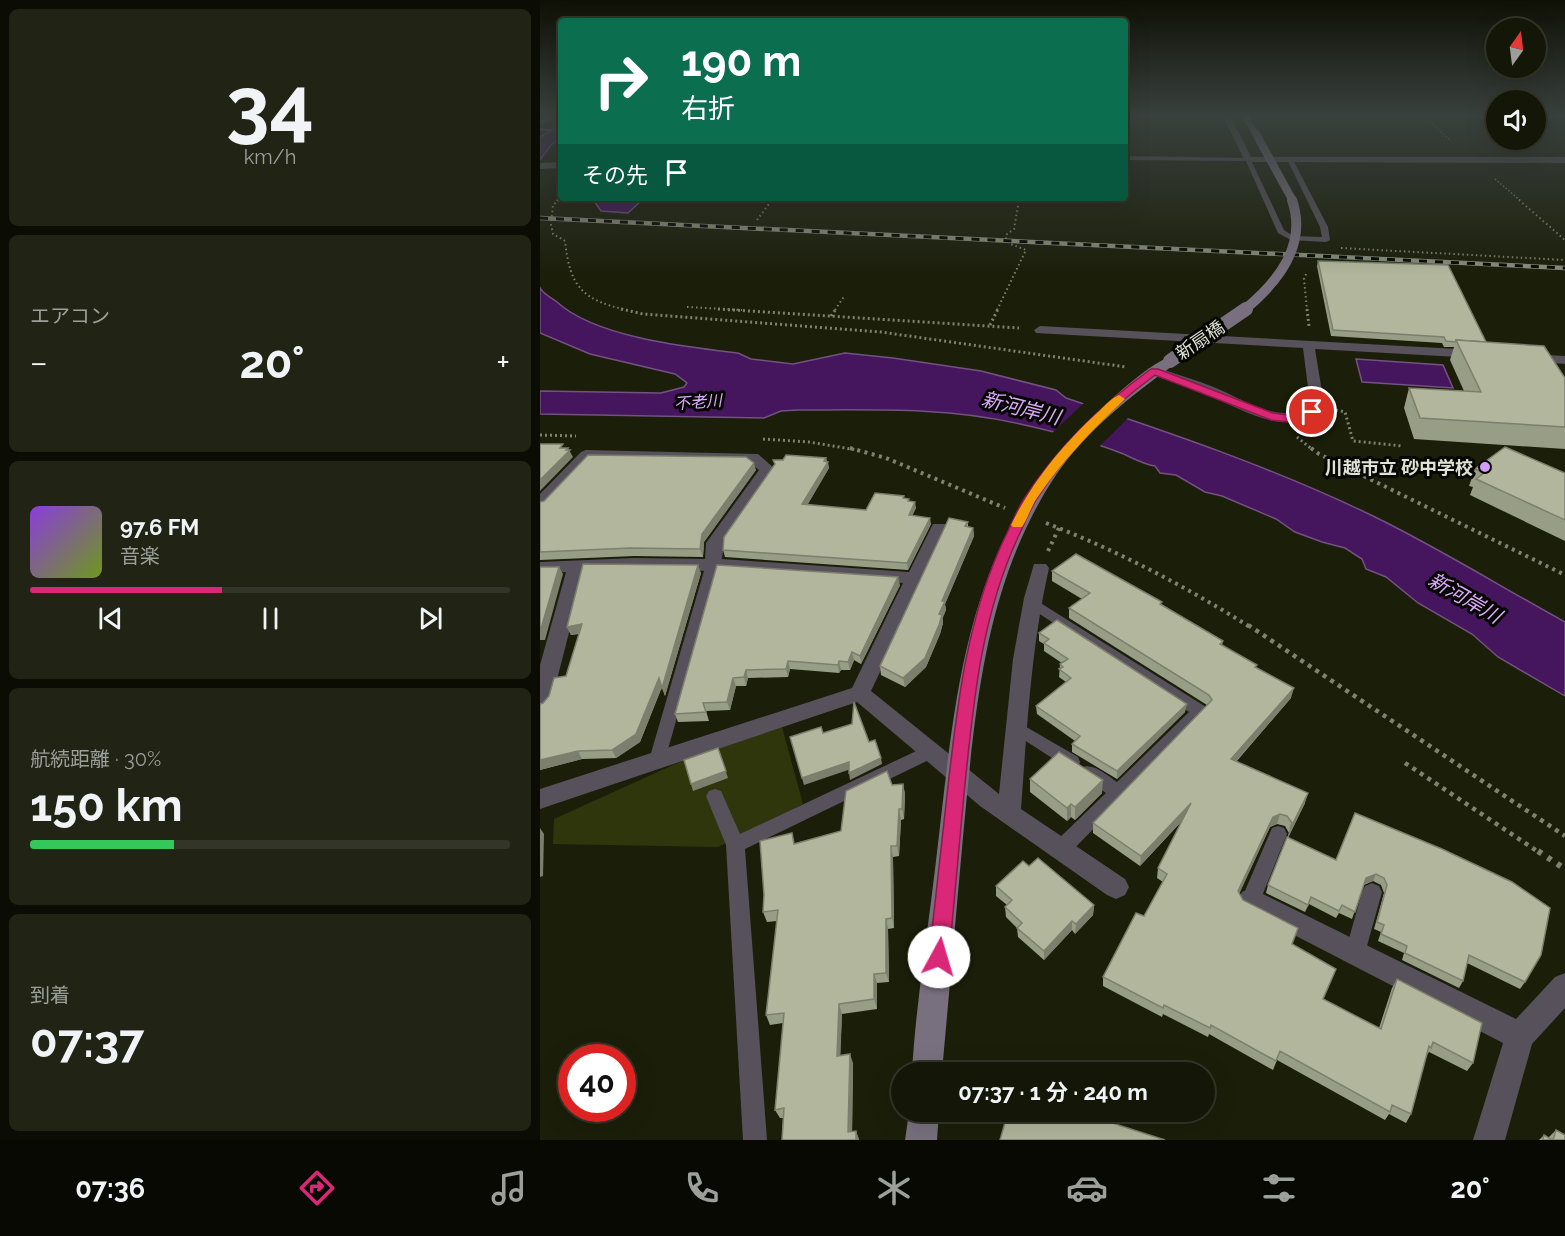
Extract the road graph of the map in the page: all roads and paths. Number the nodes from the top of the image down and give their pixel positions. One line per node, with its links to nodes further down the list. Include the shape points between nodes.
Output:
1 (1252, 168): 8 (lane, via 1281,231 1291,238)
2 (1274, 168): 21 (street, 新扇橋, bridge, via 1294,206 1298,226 1296,245 1282,273 1262,295 1220,328)
3 (1295, 168): 8 (lane, via 1324,227)
4 (558, 201): 20 (path, via 553,205 552,234 564,241 566,265 577,287 609,306 643,314 881,332)
5 (772, 201): 7 (path)
6 (1019, 201): 14 (path, via 1015,225 1006,235 1011,246 1026,250)
7 (757, 220)
8 (1326, 240): 9 (path, via 1344,249)
9 (1565, 260)
10 (1306, 274): 16 (path)
11 (845, 296): 13 (path)
12 (687, 307): 13 (path)
13 (831, 316): 14 (path)
14 (990, 325): 15 (path)
15 (1040, 330): 16 (street)
16 (1311, 344): 17 (street); 21 (street, via 1308,351 1317,404 1312,412 1296,418 1271,416)
17 (1494, 356)
18 (1517, 357): 19 (street)
19 (1564, 361)
20 (1136, 370)
21 (1154, 371): 40 (street, 新扇橋, via 1080,435 1030,500 1006,549 985,608 973,658)
22 (1335, 410): 24 (path, via 1345,412 1353,441)
23 (1293, 434): 31 (path, via 1319,454)
24 (1402, 446)
25 (540, 504): 28 (street, via 586,454 753,457 767,469 714,543)
26 (939, 528): 32 (street)
27 (1042, 563): 33 (street); 46 (path, via 1059,528 1100,544 1190,590 1260,632)
28 (713, 564): 29 (street); 32 (street); 38 (lane)
29 (577, 565): 30 (street); 35 (street)
30 (540, 568)
31 (1565, 575)
32 (915, 578): 34 (street)
33 (1031, 602): 36 (street); 41 (lane, via 1200,711)
34 (860, 693): 37 (street); 38 (street)
35 (540, 703)
36 (1016, 727): 41 (lane); 44 (street)
37 (929, 752): 40 (street); 47 (lane)
38 (657, 760): 43 (street)
39 (1405, 763): 49 (path)
40 (958, 772): 44 (street); 56 (street, 新扇橋)
41 (1119, 792): 48 (lane)
42 (716, 796): 47 (lane)
43 (540, 799)
44 (1009, 813): 48 (street)
45 (1278, 834): 52 (lane)
46 (1565, 836)
47 (735, 845): 58 (lane)
48 (1060, 850): 50 (street)
49 (1565, 868)
50 (1116, 887)
51 (1372, 892): 53 (lane)
52 (1251, 900): 53 (street)
53 (1355, 953): 55 (street)
54 (1565, 987): 55 (street)
55 (1520, 1036): 60 (street)
56 (928, 1062)
57 (923, 1122): 59 (street)
58 (755, 1140)
59 (921, 1140)
60 (1489, 1140)

